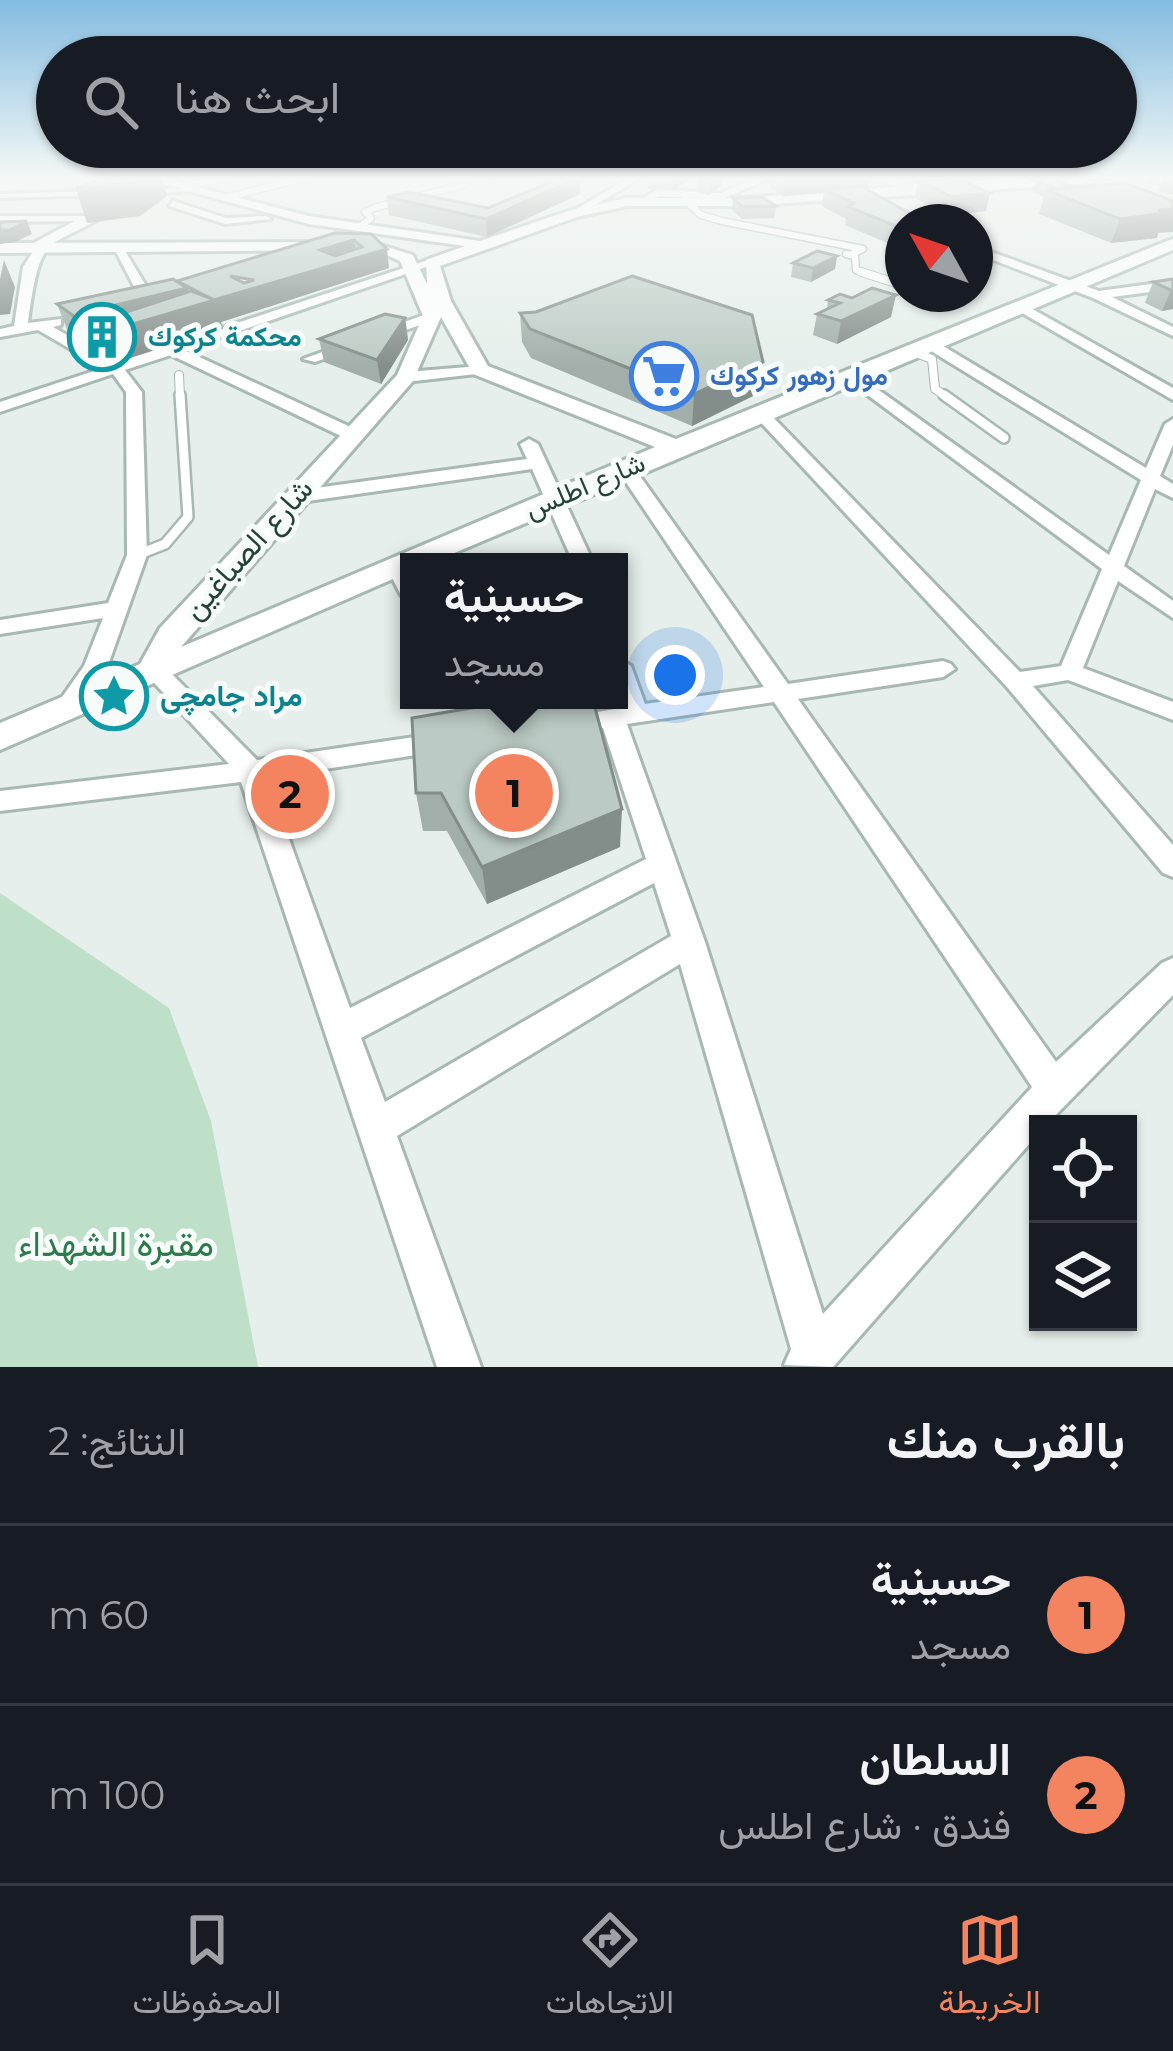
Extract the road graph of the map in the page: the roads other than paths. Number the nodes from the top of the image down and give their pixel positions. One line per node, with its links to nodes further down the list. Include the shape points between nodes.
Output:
1 (47, 242): 12 (street)
2 (470, 242): 6 (street)
3 (484, 242): 6 (street)
4 (803, 242): 14 (lane)
5 (827, 242): 14 (lane, via 863,249)
6 (480, 243): 10 (street); 17 (street)
7 (266, 244): 8 (street); 11 (street)
8 (290, 244): 10 (street); 16 (street)
9 (1173, 244): 20 (street, شارع اطلس)
10 (377, 245): 17 (street)
11 (116, 246): 12 (street); 23 (street, via 157,302)
12 (37, 247): 13 (street); 27 (street)
13 (0, 248)
14 (850, 255): 18 (lane, via 856,270)
15 (993, 256): 20 (street)
16 (252, 264)
17 (427, 264): 24 (street); 31 (street); 34 (street)
18 (885, 279)
19 (1173, 285): 21 (street)
20 (1066, 286): 21 (street); 22 (street, شارع اطلس)
21 (1099, 295): 28 (street)
22 (1020, 306): 30 (street, شارع اطلس); 38 (street)
23 (128, 308)
24 (432, 316): 32 (street); 37 (street)
25 (62, 321): 26 (street)
26 (40, 325): 27 (street); 33 (street)
27 (20, 329): 29 (street)
28 (1173, 332)
29 (0, 333)
30 (919, 347): 36 (street, شارع اطلس); 43 (lane, via 932,358 935,389); 46 (street)
31 (174, 351): 33 (street); 42 (street)
32 (310, 359)
33 (117, 370): 39 (street); 52 (street, via 134,392)
34 (480, 370): 37 (street); 44 (street)
35 (179, 375): 52 (lane, via 188,517 165,544)
36 (850, 376): 40 (street, شارع اطلس); 55 (street)
37 (406, 377): 42 (street, شارع الصباغين)
38 (1173, 395)
39 (0, 406)
40 (762, 415): 44 (street, شارع اطلس); 63 (street)
41 (1173, 424): 46 (street)
42 (351, 434): 48 (street, شارع الصباغين)
43 (1004, 438)
44 (676, 447): 45 (street, شارع اطلس)
45 (626, 469): 49 (street, شارع اطلس); 64 (street)
46 (1150, 479): 47 (street); 55 (street)
47 (1173, 493)
48 (294, 497): 49 (street, via 533,453); 60 (street, شارع الصباغين, via 171,635)
49 (552, 500): 50 (street, شارع اطلس); 51 (street)
50 (427, 553)
51 (578, 553)
52 (137, 555): 57 (street)
53 (400, 564): 54 (street, شارع اطلس)
54 (396, 566): 56 (street); 60 (street, شارع اطلس)
55 (1114, 567): 58 (street); 62 (street)
56 (400, 573)
57 (115, 609): 59 (street); 65 (street, via 95,668)
58 (1173, 611)
59 (0, 627)
60 (154, 669): 65 (street, شارع اطلس); 72 (street)
61 (943, 669): 64 (street)
62 (1070, 673): 63 (street); 67 (street)
63 (1015, 681): 75 (street)
64 (777, 693): 68 (street); 79 (street)
65 (67, 707): 71 (street, شارع اطلس)
66 (623, 709): 68 (street)
67 (1173, 711)
68 (624, 716): 69 (street); 74 (street)
69 (544, 727)
70 (476, 736): 72 (street)
71 (0, 737)
72 (250, 771): 73 (street); 78 (street)
73 (0, 801)
74 (663, 864): 76 (street); 78 (street)
75 (1173, 866)
76 (689, 942): 80 (street); 81 (street)
77 (1173, 973): 79 (street)
78 (340, 1031): 80 (street)
79 (1054, 1089): 81 (street)
80 (375, 1127): 82 (street)
81 (810, 1361)
82 (459, 1367)

